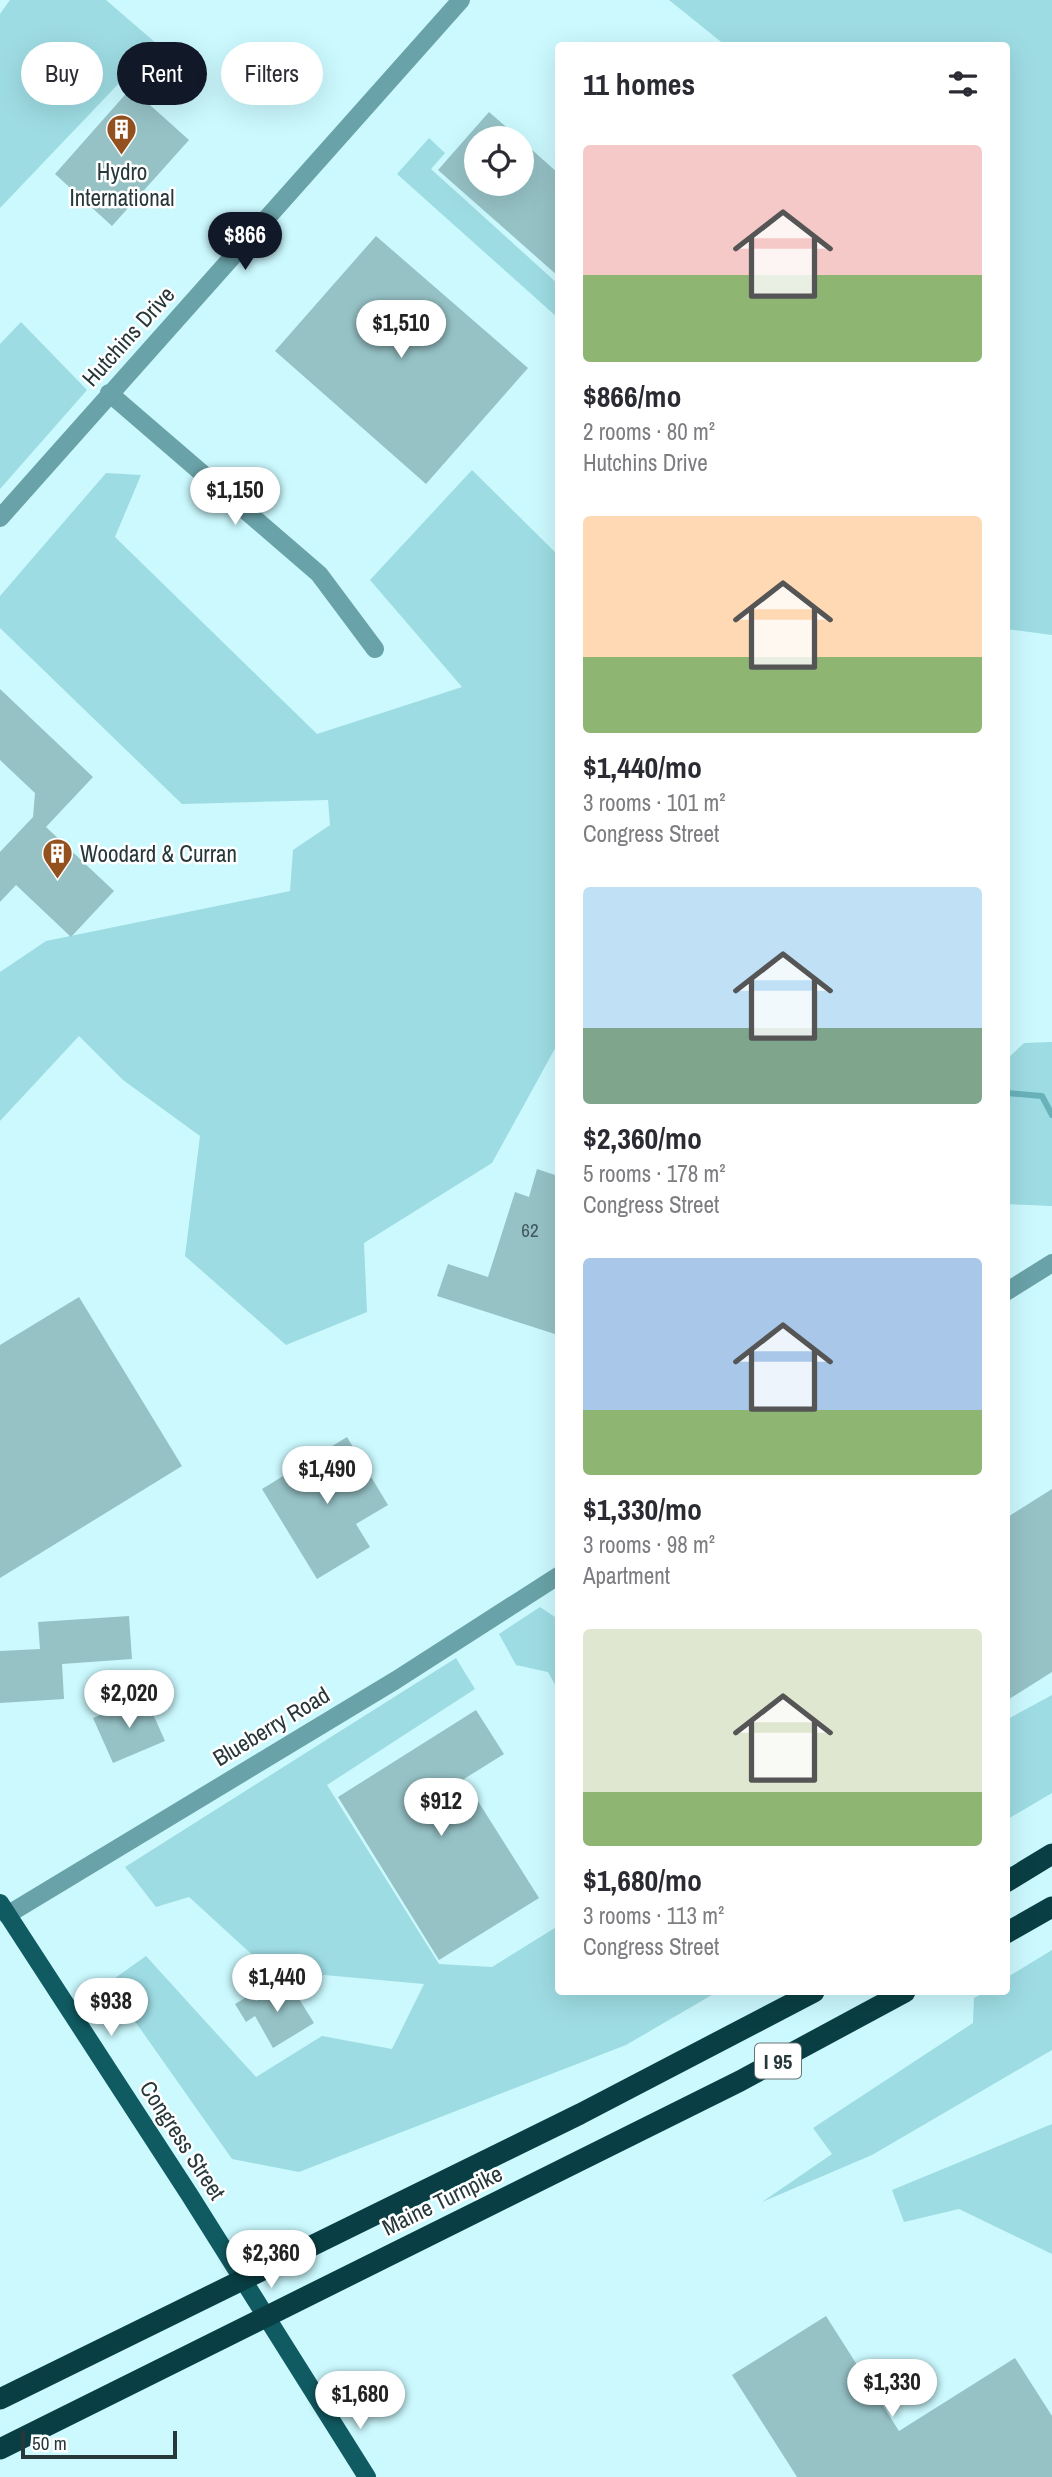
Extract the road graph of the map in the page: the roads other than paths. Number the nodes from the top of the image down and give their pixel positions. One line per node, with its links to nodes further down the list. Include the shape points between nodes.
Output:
1 (461, 0): 2 (street, Hutchins Drive)
2 (109, 393): 3 (street, Hutchins Drive); 4 (street, via 319,574)
3 (0, 518)
4 (375, 649)
5 (1052, 1263): 6 (street)
6 (1010, 1289)
7 (555, 1579): 11 (street, Blueberry Road, via 384,1687)
8 (1052, 1854): 9 (highway)
9 (1010, 1880)
10 (1052, 1907): 12 (highway)
11 (4, 1909): 17 (main road, Congress Street)
12 (1010, 1931)
13 (808, 1995): 15 (highway, Maine Turnpike / I 95, via 580,2113)
14 (899, 1995): 16 (highway, Maine Turnpike / I 95, via 729,2087)
15 (0, 2399)
16 (0, 2449)
17 (367, 2477)

